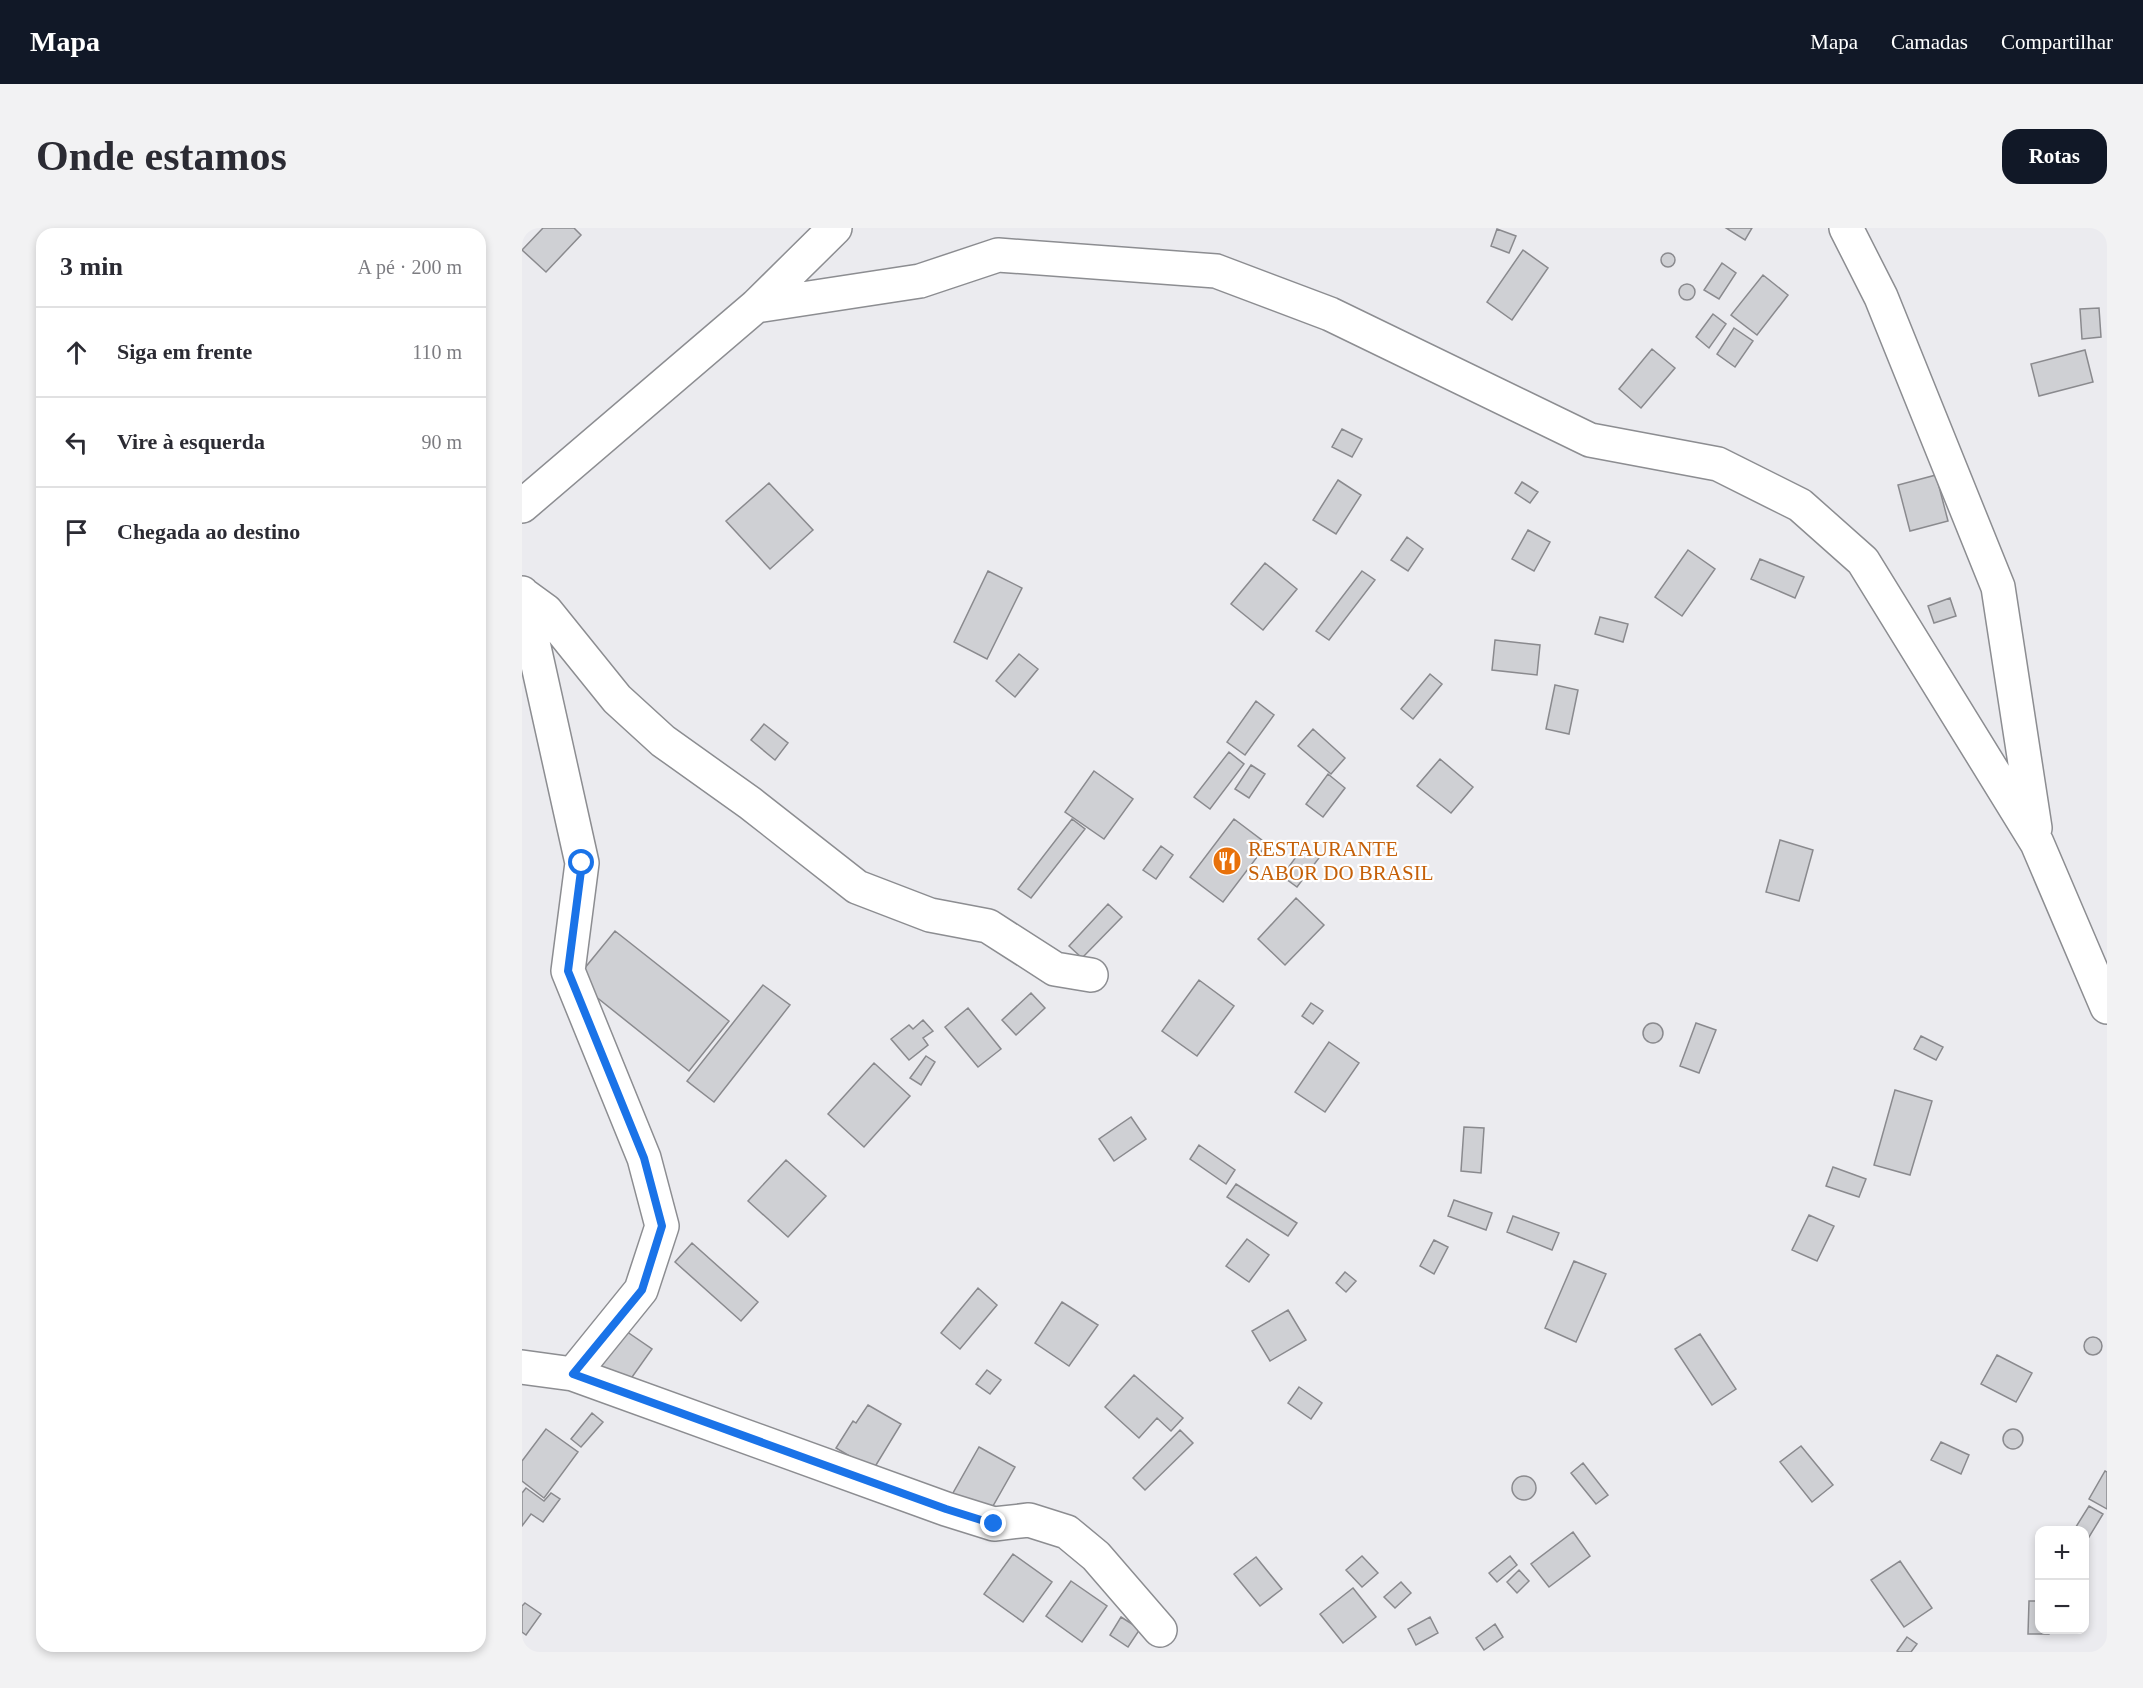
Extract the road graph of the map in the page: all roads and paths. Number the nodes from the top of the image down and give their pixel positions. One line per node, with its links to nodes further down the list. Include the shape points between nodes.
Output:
1 (835, 228): 3 (street)
2 (1846, 228): 6 (street, via 1881,297 1998,587)
3 (756, 306): 4 (street); 6 (street, via 920,281 998,255 1216,271 1330,314 1590,440 1718,464 1800,505 1863,561)
4 (522, 506)
5 (523, 594): 7 (street, via 546,611 617,699 663,741 857,887 930,915 988,926 1055,969); 10 (street, via 582,863 568,971 644,1158 662,1226 642,1290)
6 (2037, 843): 8 (street)
7 (1091, 975)
8 (2107, 1007)
9 (522, 1367): 10 (street)
10 (573, 1374): 11 (street, via 946,1509 994,1524 1029,1520 1067,1532 1096,1556)
11 (1160, 1630)

